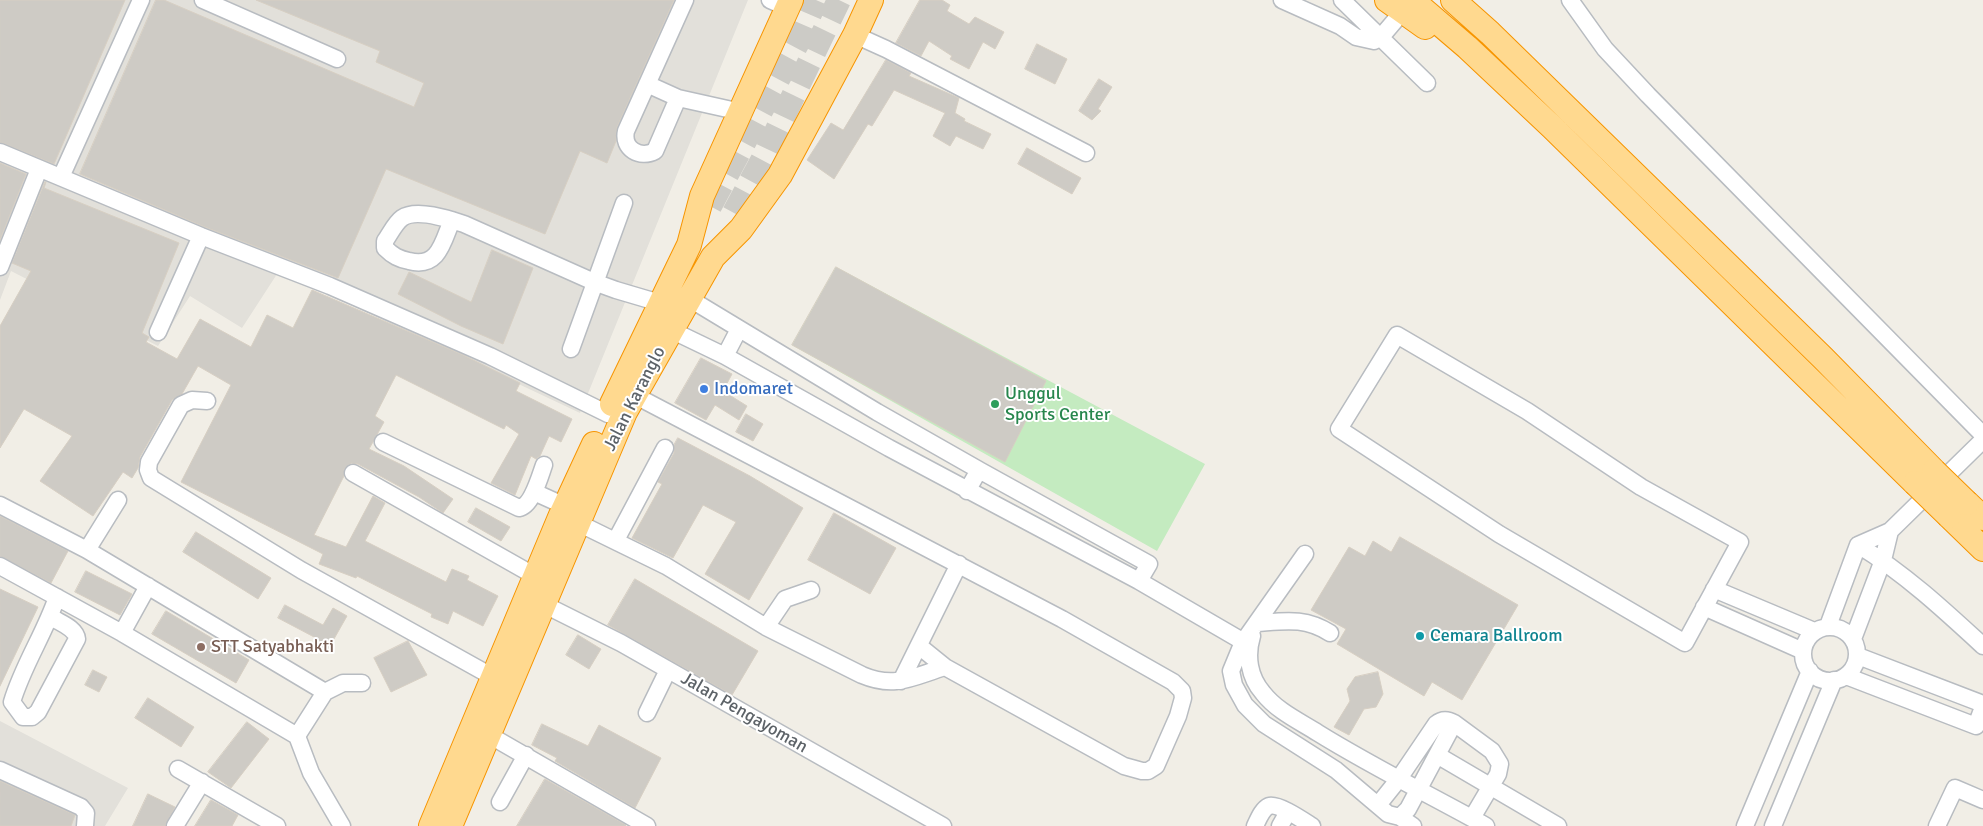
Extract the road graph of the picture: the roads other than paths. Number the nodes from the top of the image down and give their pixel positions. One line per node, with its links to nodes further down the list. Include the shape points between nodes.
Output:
1 (141, 0): 21 (street)
2 (203, 0): 13 (street)
3 (685, 0): 15 (street)
4 (871, 0): 11 (highway, Jalan Karanglo)
5 (1282, 0): 12 (street, via 1340,26 1356,37 1374,41)
6 (1342, 0): 12 (street)
7 (1453, 0): 52 (highway, via 1823,358)
8 (1570, 0): 44 (street, via 1605,49 1648,95)
9 (783, 2): 17 (highway, Jalan Karanglo)
10 (1403, 3): 12 (street); 52 (highway, via 1466,47)
11 (855, 35): 19 (street); 28 (highway, Jalan Karanglo, via 780,175 741,229)
12 (1381, 37): 14 (street)
13 (336, 59)
14 (1427, 83)
15 (647, 84): 16 (street); 16 (street, via 625,135 631,150 643,154 655,151)
16 (678, 98): 17 (street)
17 (741, 112): 27 (highway, Jalan Karanglo, via 702,196)
18 (0, 152): 20 (street)
19 (1086, 153)
20 (39, 169): 21 (street); 29 (street)
21 (61, 177): 26 (street)
22 (624, 203): 30 (street)
23 (710, 206): 27 (highway)
24 (734, 212): 28 (highway)
25 (452, 220): 30 (street)
26 (201, 236): 35 (street); 41 (street, via 330,286 490,356)
27 (689, 245): 32 (highway, Jalan Karanglo)
28 (713, 257): 31 (highway, Jalan Karanglo)
29 (0, 267)
30 (594, 282): 32 (street); 36 (street)
31 (690, 299): 33 (street); 34 (highway, Jalan Karanglo)
32 (660, 303): 41 (highway, Jalan Karanglo)
33 (739, 329): 37 (street); 40 (street)
34 (671, 330): 37 (street); 38 (highway, Jalan Karanglo)
35 (158, 332)
36 (571, 349)
37 (725, 356): 43 (street)
38 (634, 395): 58 (highway, Jalan Karanglo); 66 (street)
39 (207, 401): 92 (street, via 188,401 175,413 149,462 150,478 301,570)
40 (877, 412): 42 (street); 43 (street)
41 (608, 414): 58 (highway, Jalan Karanglo)
42 (902, 426): 48 (street); 50 (street)
43 (865, 435): 48 (street)
44 (1983, 435)
45 (1983, 440): 59 (street)
46 (383, 442): 54 (street, via 516,507 525,506)
47 (665, 448): 60 (street)
48 (889, 448): 53 (street)
49 (544, 465): 54 (street)
50 (979, 470): 53 (street); 69 (street, via 1149,564)
51 (353, 473): 68 (street)
52 (1925, 477): 57 (highway, bridge)
53 (967, 490): 69 (street)
54 (534, 492): 58 (street)
55 (118, 500): 63 (street)
56 (0, 505): 63 (street)
57 (1966, 512): 62 (highway)
58 (568, 514): 60 (street); 68 (highway, Jalan Karanglo); 74 (highway, Jalan Karanglo)
59 (1890, 530): 61 (street); 65 (street)
60 (616, 540): 78 (street, via 666,566)
61 (1858, 545): 65 (street); 79 (street)
62 (1983, 549)
63 (87, 550): 70 (street)
64 (1305, 554): 77 (street)
65 (1883, 560): 82 (street); 85 (street)
66 (958, 564): 84 (street); 88 (street, via 1173,682 1182,691 1183,698 1156,766 1142,771 1124,766)
67 (0, 566): 73 (street)
68 (535, 576): 92 (highway, Jalan Karanglo)
69 (1138, 582): 83 (street)
70 (148, 586): 80 (street); 97 (street)
71 (1714, 589): 75 (street); 75 (street, via 1740,542 1641,487 1527,411 1397,335 1339,429 1499,534 1685,643); 79 (street)
72 (811, 590): 78 (street, via 785,599)
73 (57, 596): 76 (street); 80 (street)
74 (543, 604): 89 (street, Jalan Pengayoman); 103 (highway, Jalan Karanglo)
75 (1704, 607): 86 (street)
76 (50, 617): 76 (street, via 12,702 22,717 32,717 38,712 78,639 72,630)
77 (1256, 624): 81 (street, via 1293,620 1307,622); 83 (street)
78 (766, 627): 94 (street, via 875,680)
79 (1821, 629): 82 (street, via 1844,630); 86 (street, via 1807,640)
80 (122, 633): 104 (street)
81 (1330, 633)
82 (1853, 639): 87 (street)
83 (1246, 643): 91 (street); 96 (street, via 1231,671)
84 (919, 646): 88 (street); 94 (street)
85 (1983, 646)
86 (1803, 651): 90 (street)
87 (1858, 656): 93 (street, via 1854,668); 98 (street)
88 (945, 668): 94 (street)
89 (668, 670): 100 (street); 126 (street, Jalan Pengayoman)
90 (1810, 671): 93 (street, via 1822,679); 130 (street)
91 (1250, 672): 96 (street); 99 (street, via 1262,693)
92 (493, 677): 123 (highway, Jalan Karanglo)
93 (1840, 678): 98 (street, via 1976,726); 131 (street)
94 (901, 681)
95 (362, 682): 97 (street, via 343,683)
96 (1234, 685): 102 (street, via 1245,705)
97 (325, 692): 104 (street)
98 (1983, 705)
99 (1277, 708): 102 (street); 109 (street)
100 (647, 714)
101 (1454, 723): 105 (street); 109 (street, via 1444,720 1436,724); 111 (street, via 1498,758 1500,766)
102 (1264, 724): 115 (street, via 1336,770)
103 (489, 735): 106 (street); 124 (highway, Jalan Karanglo)
104 (297, 736): 122 (street, via 311,773)
105 (1437, 754): 111 (street); 112 (street)
106 (526, 755): 114 (street); 125 (street)
107 (178, 769): 110 (street)
108 (0, 770): 119 (street, via 81,807 86,813)
109 (1398, 780): 112 (street); 115 (street)
110 (202, 782): 120 (street); 121 (street)
111 (1490, 786): 118 (street); 129 (street)
112 (1418, 790): 117 (street, via 1406,813); 118 (street)
113 (1983, 800): 132 (street, via 1955,788)
114 (500, 802)
115 (1378, 806): 117 (street)
116 (1284, 819): 127 (street, via 1275,806 1267,807); 128 (street)
117 (1406, 821)
118 (1479, 822)
119 (85, 826)
120 (175, 826)
121 (278, 826)
122 (342, 826)
123 (431, 826)
124 (450, 826)
125 (647, 826)
126 (943, 826)
127 (1255, 826)
128 (1312, 826)
129 (1558, 826)
130 (1745, 826)
131 (1773, 826)
132 (1937, 826)

